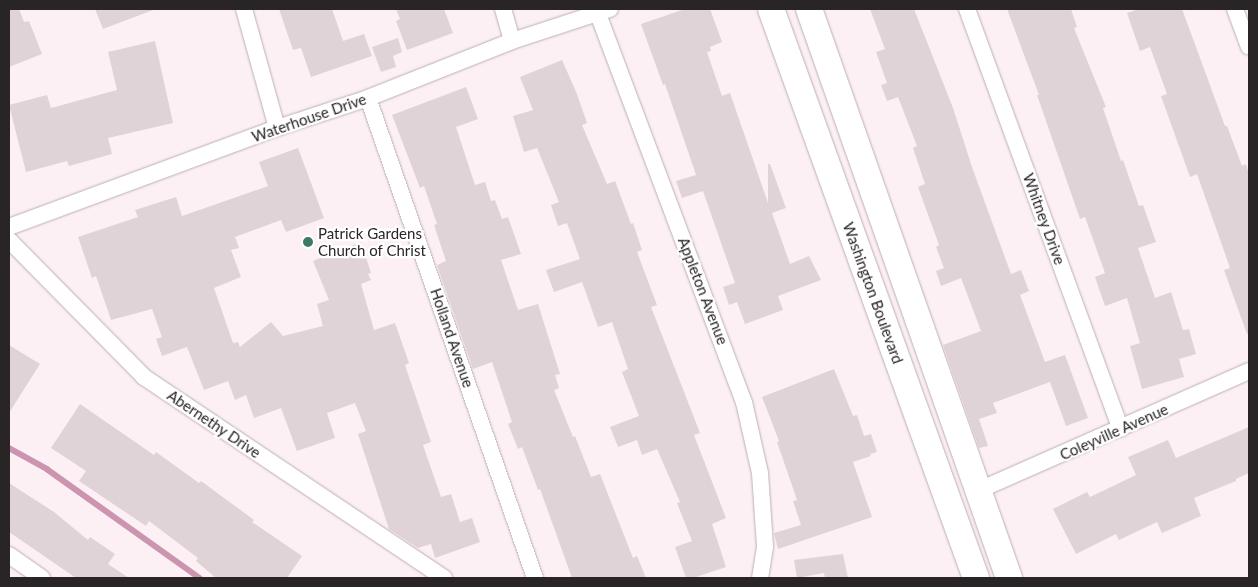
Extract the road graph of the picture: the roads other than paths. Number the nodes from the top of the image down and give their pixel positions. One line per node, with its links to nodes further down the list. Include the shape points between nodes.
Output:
1 (244, 9): 11 (street)
2 (503, 9): 8 (street)
3 (771, 9): 22 (highway, Washington Boulevard)
4 (809, 9): 16 (highway)
5 (967, 9): 15 (street, Whitney Drive)
6 (1235, 9): 9 (street)
7 (604, 11): 8 (street, Waterhouse Drive); 21 (street, Appleton Avenue, via 744,402 760,474 765,547)
8 (512, 41): 10 (street, Waterhouse Drive)
9 (1249, 47)
10 (368, 98): 11 (street, Waterhouse Drive); 20 (street, Holland Avenue)
11 (277, 128): 12 (street, Waterhouse Drive)
12 (9, 227)
13 (9, 240): 19 (street, Abernethy Drive, via 144,377)
14 (1249, 371): 15 (street, Coleyville Avenue)
15 (1121, 429): 16 (street, Coleyville Avenue)
16 (977, 491): 23 (highway)
17 (9, 554): 18 (street)
18 (42, 578)
19 (444, 578)
20 (535, 578)
21 (760, 578)
22 (976, 578)
23 (1009, 578)

